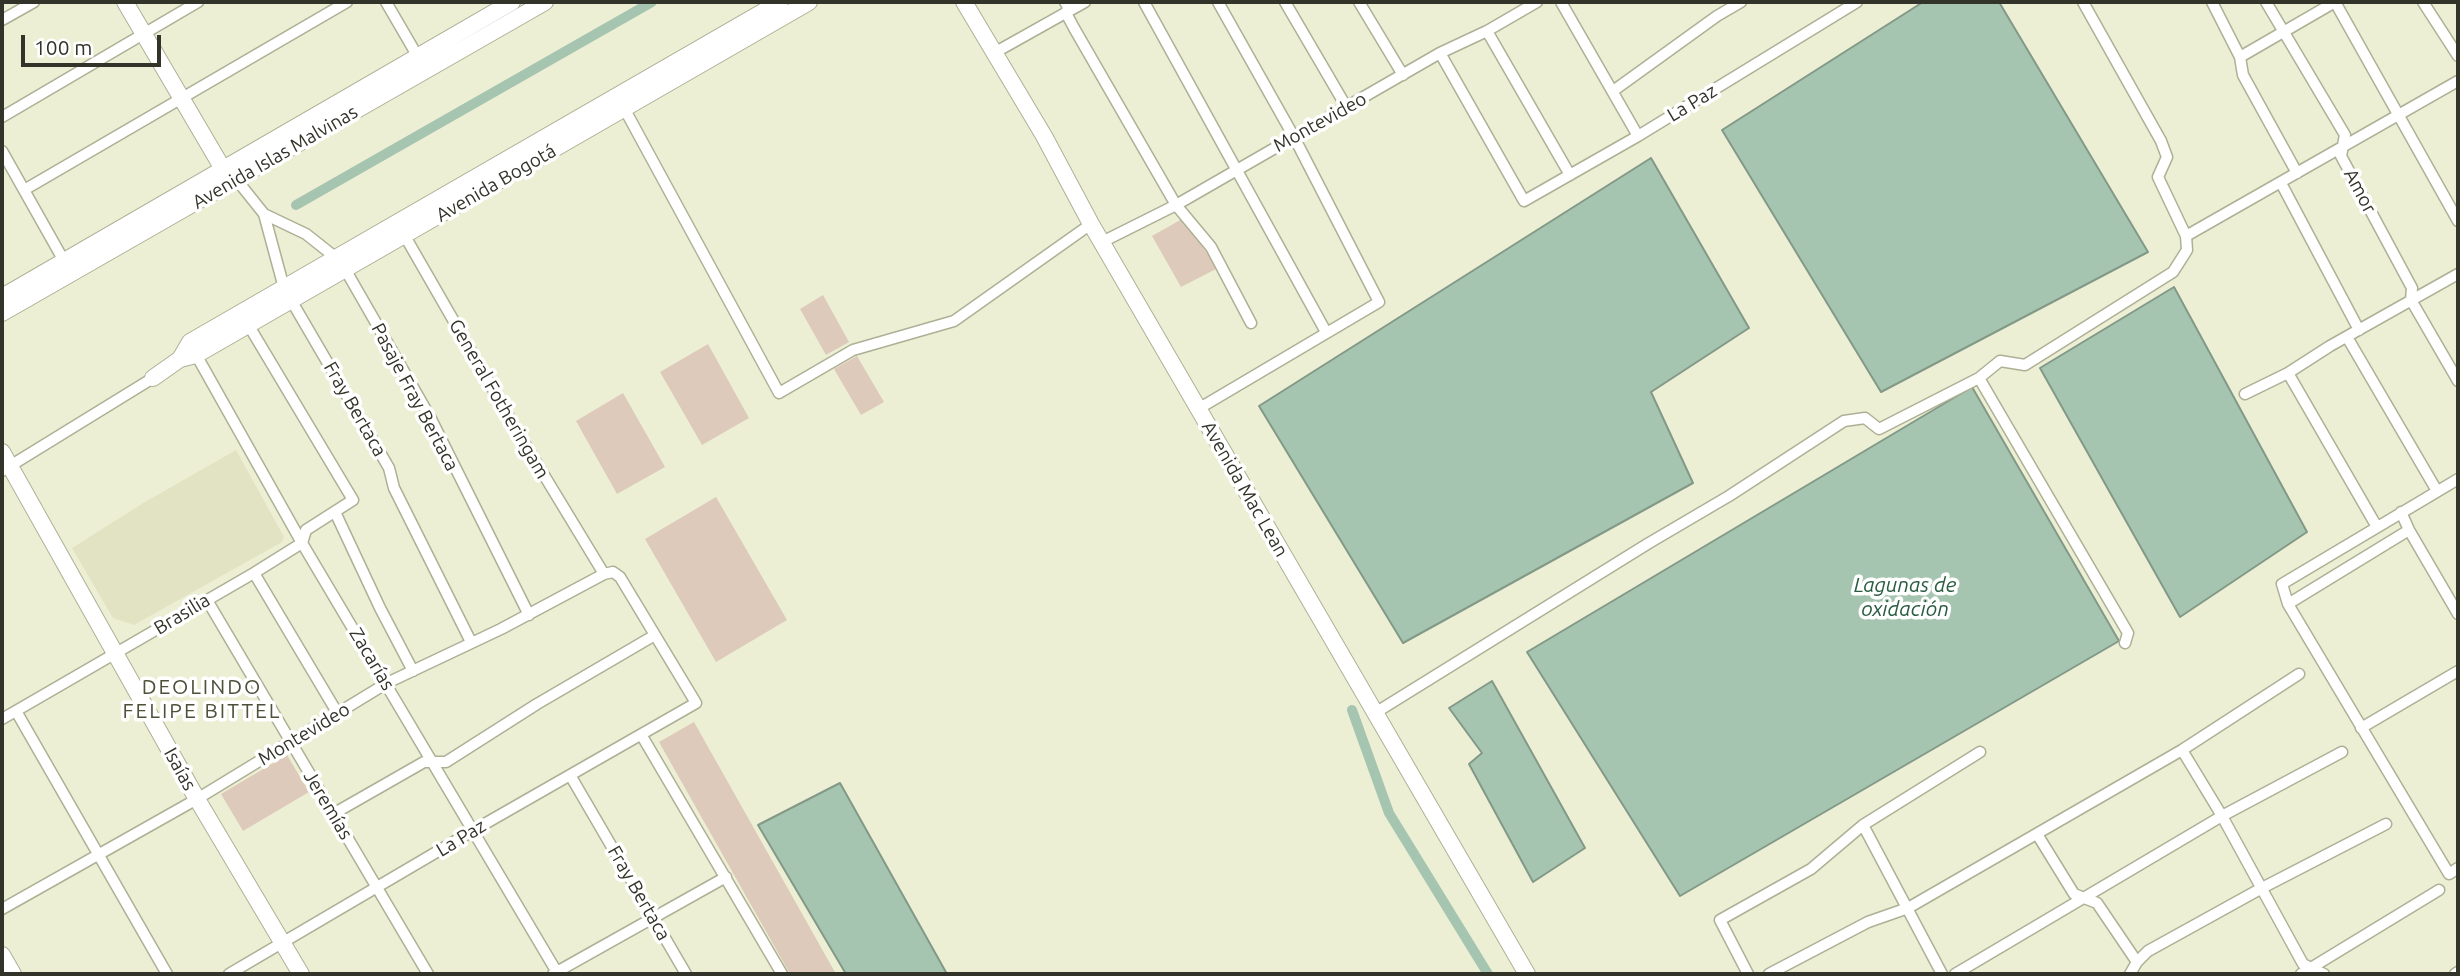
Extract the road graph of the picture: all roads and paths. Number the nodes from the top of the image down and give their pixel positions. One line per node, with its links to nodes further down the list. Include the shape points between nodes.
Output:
1 (34, 2): 25 (street)
2 (125, 2): 30 (street, Fray Bertaca)
3 (198, 2): 30 (street)
4 (347, 2): 40 (street)
5 (386, 2): 35 (street)
6 (512, 2): 35 (street, Avenida Islas Malvinas)
7 (545, 2): 52 (street, Avenida Islas Malvinas)
8 (780, 2): 31 (street, Avenida Bogotá)
9 (809, 2): 31 (street, Avenida Bogotá)
10 (964, 2): 32 (street, Avenida Mac Lean)
11 (1085, 2): 26 (street)
12 (1144, 2): 50 (street)
13 (1218, 2): 46 (street)
14 (1285, 2): 42 (street)
15 (1359, 2): 37 (street)
16 (1537, 2): 28 (street, Montevideo)
17 (1561, 2): 39 (street)
18 (1741, 2): 39 (street)
19 (1857, 2): 45 (street, La Paz)
20 (2083, 2): 61 (street, via 2161,141 2166,157 2158,177)
21 (2212, 2): 36 (street)
22 (2266, 2): 29 (street, Amor)
23 (2335, 2): 29 (street); 43 (street)
24 (2423, 2): 34 (street)
25 (21, 5): 27 (street)
26 (1066, 7): 32 (street); 56 (street)
27 (2, 20)
28 (1487, 31): 33 (street, Montevideo); 53 (street)
29 (2283, 32): 36 (street); 48 (street, Amor, via 2345,135)
30 (144, 33): 40 (street, Fray Bertaca); 44 (street)
31 (727, 41): 41 (street, Avenida Bogotá); 47 (street, Avenida Bogotá)
32 (995, 53): 59 (street, Avenida Mac Lean)
33 (1440, 53): 37 (street, Montevideo); 53 (street, La Paz, via 1524,201)
34 (2458, 56)
35 (418, 57): 52 (street, Avenida Islas Malvinas)
36 (2239, 57): 51 (street, via 2243,75)
37 (1403, 75): 42 (street, Montevideo)
38 (2458, 81): 43 (street)
39 (1613, 91): 45 (street)
40 (182, 98): 52 (street, Fray Bertaca); 55 (street)
41 (624, 108): 47 (street, Avenida Bogotá); 59 (street, via 779,393 853,350 954,321)
42 (1347, 108): 46 (street, Montevideo)
43 (2399, 113): 48 (street); 58 (street)
44 (2, 117)
45 (1637, 136): 53 (street, La Paz)
46 (1294, 137): 50 (street, Montevideo); 72 (street, via 1379,302)
47 (547, 144): 60 (street, Avenida Bogotá)
48 (2343, 147): 51 (street); 67 (street, Amor, via 2341,156 2412,288)
49 (2, 151): 55 (street)
50 (1236, 169): 56 (street, Montevideo); 72 (street)
51 (2297, 173): 54 (street)
52 (230, 174): 57 (street, Fray Bertaca); 64 (street)
53 (1570, 176)
54 (2281, 183): 61 (street); 71 (street)
55 (24, 190): 64 (street)
56 (1176, 205): 62 (street, Montevideo); 70 (street, via 1211,247)
57 (264, 214): 63 (street, Pasaje Fray Bertaca, via 306,234); 66 (street, Fray Bertaca)
58 (2458, 220)
59 (1091, 224): 62 (street, Avenida Mac Lean)
60 (401, 228): 63 (street, Avenida Bogotá); 91 (street, General Fotheringam, via 513,424)
61 (2186, 236): 77 (street, via 2187,250 2178,267 2025,365 2000,361)
62 (1102, 242): 80 (street, Avenida Mac Lean)
63 (340, 263): 66 (street, Avenida Bogotá); 95 (street, Pasaje Fray Bertaca, via 430,417)
64 (67, 267): 68 (street)
65 (2458, 274): 67 (street)
66 (288, 294): 69 (street, Avenida Bogotá); 97 (street, Fray Bertaca, via 389,468 394,488)
67 (2411, 300): 71 (street); 78 (street, Amor)
68 (2, 308)
69 (245, 318): 74 (street, Avenida Bogotá); 85 (street, Brasilia, via 353,500)
70 (1251, 323)
71 (2359, 330): 73 (street)
72 (1326, 332): 80 (street)
73 (2347, 337): 75 (street); 84 (street)
74 (189, 352): 76 (street, Avenida Bogotá); 89 (street, Zacarías)
75 (2288, 373): 79 (street); 87 (street)
76 (153, 378): 82 (street, Avenida Bogotá)
77 (1979, 378): 98 (street, via 2128,633); 106 (street, via 1880,429 1865,418 1844,421)
78 (2458, 381)
79 (2245, 394)
80 (1198, 409): 106 (street, Avenida Mac Lean)
81 (2, 452): 82 (street, Isaías)
82 (6, 469): 99 (street, Isaías)
83 (2458, 480): 84 (street)
84 (2437, 491): 86 (street)
85 (335, 512): 89 (street, Brasilia, via 306,530); 100 (street)
86 (2401, 512): 87 (street); 88 (street)
87 (2377, 527): 93 (street, via 2282,584)
88 (2409, 530): 93 (street); 94 (street)
89 (302, 542): 90 (street, Brasilia); 103 (street, Zacarías)
90 (254, 573): 92 (street, Brasilia); 107 (street)
91 (609, 573): 95 (street, Montevideo); 96 (street, General Fotheringam, via 620,577)
92 (207, 600): 99 (street, Brasilia); 111 (street, Jeremías)
93 (2288, 604): 109 (street)
94 (2458, 614)
95 (528, 615): 97 (street, Montevideo)
96 (655, 635): 104 (street, General Fotheringam); 115 (street, via 446,762)
97 (471, 642): 100 (street, Montevideo)
98 (2125, 643)
99 (116, 654): 105 (street, Brasilia); 117 (street, Isaías)
100 (414, 671): 103 (street, Montevideo)
101 (2458, 671): 109 (street)
102 (2299, 674): 112 (street)
103 (387, 683): 107 (street, Montevideo); 115 (street, Zacarías)
104 (695, 704): 110 (street, La Paz)
105 (16, 711): 108 (street, Brasilia); 124 (street)
106 (1375, 713): 146 (street, Avenida Mac Lean)
107 (338, 714): 111 (street, Montevideo)
108 (2, 719)
109 (2361, 728): 125 (street)
110 (642, 736): 116 (street, La Paz); 126 (street)
111 (290, 742): 117 (street, Montevideo); 118 (street, Jeremías)
112 (2182, 750): 119 (street); 123 (street)
113 (1980, 752): 121 (street)
114 (2342, 752): 119 (street)
115 (432, 762): 118 (street, via 424,762); 122 (street, Zacarías)
116 (570, 775): 122 (street, La Paz); 133 (street, Fray Bertaca)
117 (197, 799): 124 (street, Montevideo); 134 (street, Isaías)
118 (334, 814): 127 (street, Jeremías)
119 (2222, 816): 128 (street); 130 (street)
120 (2386, 824): 128 (street)
121 (1863, 825): 131 (street); 147 (street, via 1811,869 1720,920)
122 (474, 830): 127 (street, La Paz); 143 (street, Zacarías)
123 (2037, 834): 130 (street, via 2074,894); 131 (street)
124 (99, 854): 132 (street, Montevideo); 139 (street)
125 (2454, 871)
126 (726, 877): 133 (street); 145 (street)
127 (377, 888): 134 (street, La Paz); 142 (street, Jeremías)
128 (2262, 888): 136 (street, via 2148,951); 137 (street, via 2302,964)
129 (2439, 890): 137 (street)
130 (2085, 898): 136 (street, via 2096,903); 150 (street)
131 (1908, 908): 148 (street, via 1868,922); 149 (street)
132 (2, 909)
133 (653, 918): 143 (street); 144 (street, Fray Bertaca)
134 (282, 943): 140 (street, La Paz); 141 (street, Isaías)
135 (2, 955): 138 (street)
136 (2137, 962): 151 (street)
137 (2312, 968): 152 (street); 153 (street)
138 (13, 974)
139 (167, 974)
140 (229, 974)
141 (301, 974)
142 (428, 974)
143 (556, 974)
144 (686, 974)
145 (782, 974)
146 (1527, 974)
147 (1748, 974)
148 (1769, 974)
149 (1942, 974)
150 (1955, 974)
151 (2130, 974)
152 (2301, 974)
153 (2324, 974)

